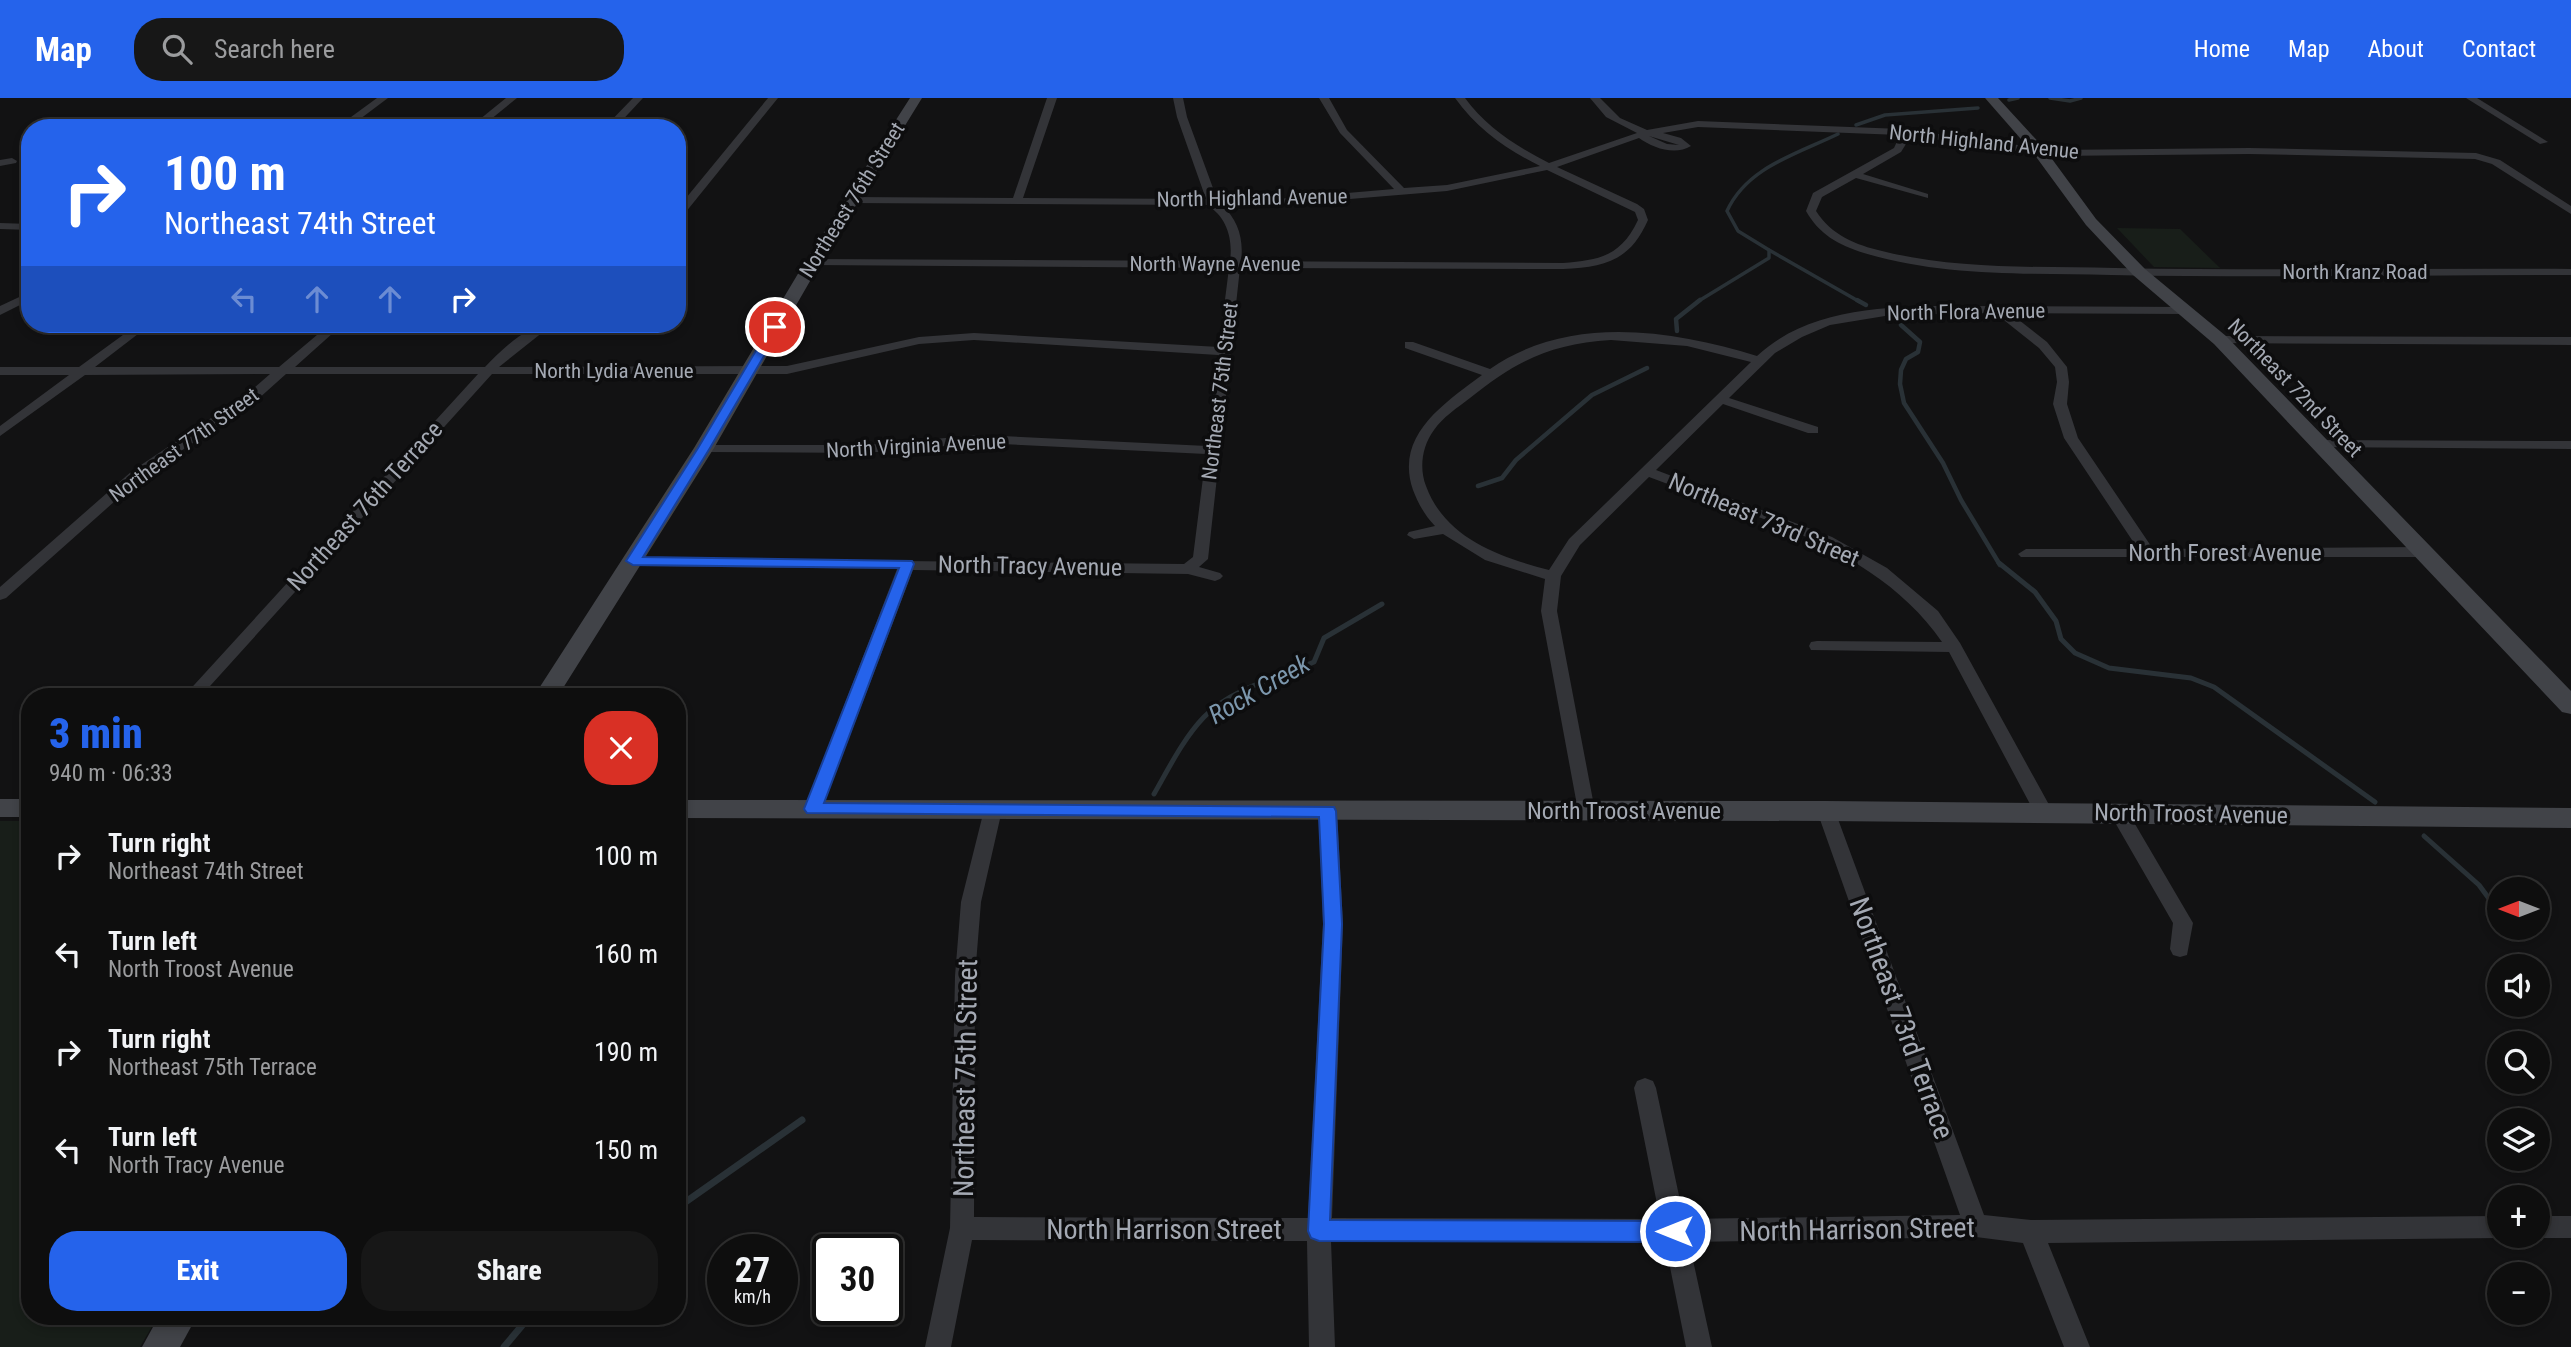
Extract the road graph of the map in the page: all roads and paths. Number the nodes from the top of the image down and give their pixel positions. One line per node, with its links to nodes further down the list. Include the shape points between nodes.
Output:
1 (383, 98): 13 (street)
2 (512, 98): 14 (street)
3 (638, 98): 15 (street)
4 (773, 98): 29 (street)
5 (916, 98): 27 (street, Northeast 76th Street)
6 (1052, 98): 26 (street)
7 (1178, 98): 28 (street, Northeast 75th Street)
8 (1324, 98): 24 (street, via 1343,131)
9 (1460, 98): 22 (street, via 1472,117 1492,134)
10 (1595, 98): 17 (street, via 1613,117)
11 (1991, 98): 19 (street, Northeast 72nd Street)
12 (2472, 98): 18 (street)
13 (354, 119)
14 (485, 119)
15 (618, 119)
16 (1902, 132): 17 (street, North Highland Avenue, via 1716,123); 19 (street, North Highland Avenue); 23 (street, via 1907,135 1898,150)
17 (1645, 133): 22 (street, North Highland Avenue)
18 (2543, 142)
19 (2039, 150): 30 (street, North Highland Avenue, via 2476,156 2490,159); 35 (street, Northeast 72nd Street, via 2091,222)
20 (12, 161): 21 (street)
21 (0, 163)
22 (1552, 166): 24 (street, North Highland Avenue, via 1481,183); 34 (street, North Wayne Avenue, via 1640,211 1643,220 1633,242 1616,256 1563,266)
23 (1854, 174): 25 (street); 35 (street, North Kranz Road, via 1817,195 1811,211 1825,229 1862,248 1951,265)
24 (1402, 192): 28 (street, North Highland Avenue)
25 (1924, 195)
26 (1017, 200): 27 (street, North Highland Avenue); 28 (street, North Highland Avenue)
27 (850, 201): 33 (street, Northeast 76th Street)
28 (1210, 202): 34 (street, Northeast 75th Street, via 1227,217 1236,237)
29 (686, 205)
30 (2571, 211)
31 (0, 226): 32 (street)
32 (21, 227)
33 (813, 262): 34 (street, North Wayne Avenue); 50 (street, Northeast 76th Street)
34 (1237, 264): 47 (street, Northeast 75th Street)
35 (2138, 272): 36 (street, North Kranz Road); 39 (street, Northeast 72nd Street)
36 (2571, 272)
37 (6, 304): 40 (street)
38 (1998, 310): 39 (street, North Flora Avenue); 48 (street, North Flora Avenue, via 1907,310 1853,317 1791,336); 66 (street, via 2043,345 2061,367 2060,404 2071,438)
39 (2185, 310): 44 (street, Northeast 72nd Street)
40 (0, 311)
41 (133, 333): 49 (street)
42 (327, 333): 52 (street, Northeast 77th Street)
43 (533, 333): 53 (street, Northeast 76th Terrace)
44 (2220, 340): 45 (street); 58 (street, Northeast 72nd Street)
45 (2571, 341)
46 (1409, 345): 54 (street)
47 (1224, 351): 50 (street, North Lydia Avenue, via 1157,351 1038,339 938,338 825,364); 61 (street, Northeast 75th Street)
48 (1760, 361): 54 (street, via 1689,342 1586,339 1529,352); 55 (street, North Flora Avenue)
49 (82, 370): 51 (street, North Lydia Avenue); 52 (street, North Lydia Avenue); 57 (street)
50 (750, 370): 53 (street, North Lydia Avenue); 60 (street, Northeast 76th Street)
51 (0, 371)
52 (283, 371): 53 (street, North Lydia Avenue); 73 (street, Northeast 77th Street, via 138,474)
53 (488, 371): 76 (street, Northeast 76th Terrace)
54 (1490, 373): 63 (street, via 1433,421 1416,452 1419,490)
55 (1720, 399): 56 (street); 62 (street, North Flora Avenue)
56 (1813, 430)
57 (0, 432)
58 (2317, 444): 59 (street); 65 (street, Northeast 72nd Street)
59 (2571, 445)
60 (704, 448): 61 (street, North Virginia Avenue, via 865,449 980,439); 68 (street, Northeast 76th Street)
61 (1211, 450): 70 (street, Northeast 75th Street, via 1200,559)
62 (1647, 471): 72 (street, North Flora Avenue, via 1574,542); 75 (street, Northeast 73rd Street, via 1799,528 1854,554 1917,599)
63 (1445, 530): 64 (street); 72 (street, via 1493,557)
64 (1413, 535)
65 (2423, 552): 66 (street, North Forest Avenue); 78 (street, Northeast 72nd Street)
66 (2148, 553): 67 (street, North Forest Avenue)
67 (2026, 554)
68 (633, 561): 69 (street, North Tracy Avenue); 77 (street, Northeast 76th Street)
69 (907, 564): 70 (street, North Tracy Avenue); 82 (street)
70 (1188, 569): 71 (street, North Tracy Avenue)
71 (1215, 576)
72 (1553, 576): 85 (street, via 1549,611)
73 (0, 595)
74 (1817, 646): 75 (street)
75 (1954, 647): 87 (street, Northeast 73rd Street)
76 (199, 688)
77 (551, 688)
78 (2571, 706)
79 (0, 808): 80 (street)
80 (21, 808)
81 (686, 809): 82 (street, North Troost Avenue)
82 (813, 809): 83 (street, North Troost Avenue)
83 (993, 810): 84 (street, North Troost Avenue); 96 (street, Northeast 75th Street, via 971,902 965,976)
84 (1328, 811): 85 (street, North Troost Avenue); 97 (street, via 1333,924)
85 (1586, 811): 86 (street, North Troost Avenue)
86 (1826, 811): 87 (street, North Troost Avenue); 92 (street, Northeast 73rd Terrace)
87 (2044, 812): 88 (street, North Troost Avenue)
88 (2118, 813): 89 (street, North Troost Avenue); 90 (street, via 2183,923)
89 (2571, 818)
90 (2180, 949)
91 (1645, 1088): 98 (street)
92 (1976, 1226): 98 (street, North Harrison Street); 99 (street, North Harrison Street)
93 (2487, 1227): 99 (street, North Harrison Street)
94 (2550, 1227): 95 (street)
95 (2571, 1227)
96 (962, 1228): 97 (street, North Harrison Street); 102 (street, Northeast 75th Street)
97 (1319, 1231): 98 (street, North Harrison Street); 103 (street)
98 (1675, 1231): 104 (street)
99 (2031, 1232): 105 (street)
100 (173, 1325): 101 (street)
101 (160, 1347)
102 (938, 1347)
103 (1322, 1347)
104 (1699, 1347)
105 (2077, 1347)

